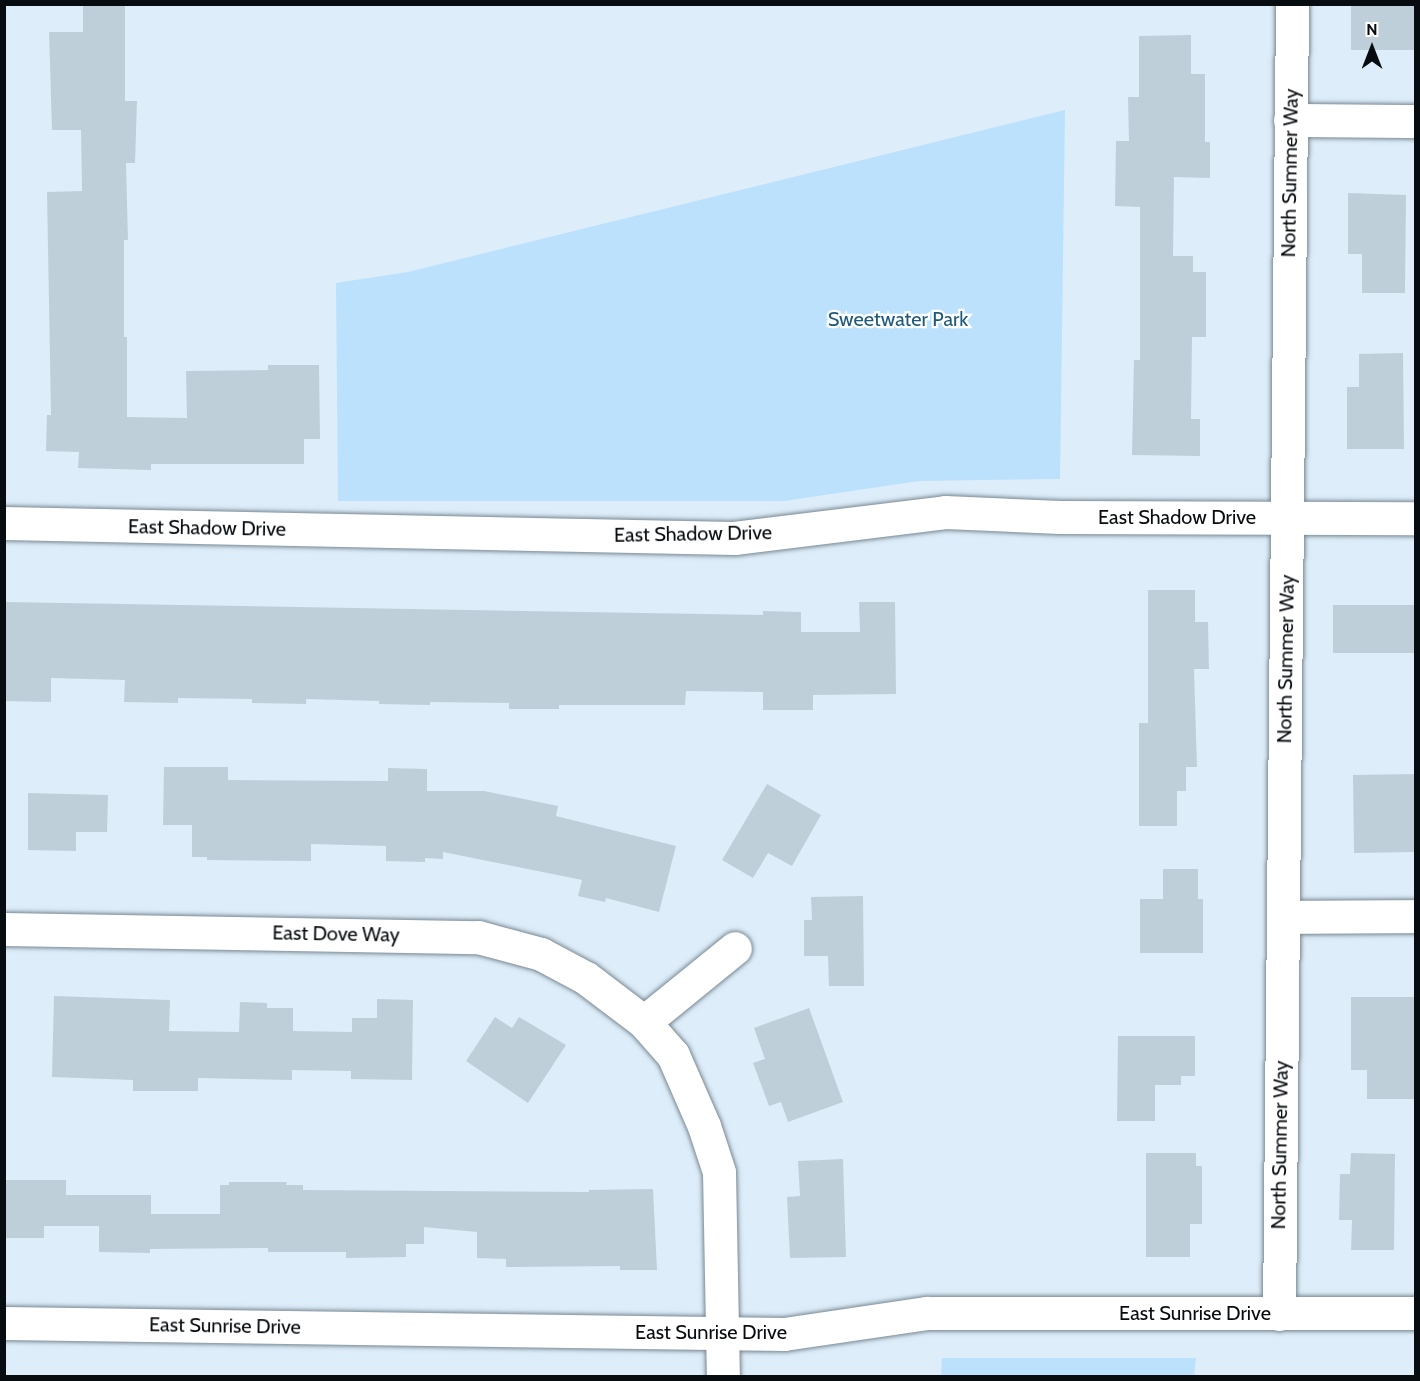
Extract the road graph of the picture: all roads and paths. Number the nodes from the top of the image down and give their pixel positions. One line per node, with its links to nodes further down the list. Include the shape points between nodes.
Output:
1 (1292, 4): 2 (street, North Summer Way)
2 (1290, 120): 3 (street); 4 (street, North Summer Way)
3 (1416, 121)
4 (1287, 518): 5 (street, East Shadow Drive); 6 (street, East Shadow Drive, via 945,512 734,538); 8 (street, North Summer Way)
5 (1416, 518)
6 (4, 524)
7 (1416, 916): 8 (street)
8 (1283, 917): 13 (street, North Summer Way)
9 (4, 929): 11 (street, East Dove Way, via 478,937 541,954 586,978)
10 (735, 948): 11 (street)
11 (644, 1022): 15 (street, East Dove Way, via 673,1055 719,1172)
12 (1416, 1313): 13 (street, East Sunrise Drive)
13 (1279, 1314): 15 (street, East Sunrise Drive, via 927,1313 784,1334)
14 (4, 1323): 15 (street, East Sunrise Drive)
15 (724, 1334): 16 (street, East Dove Way)
16 (723, 1377)

